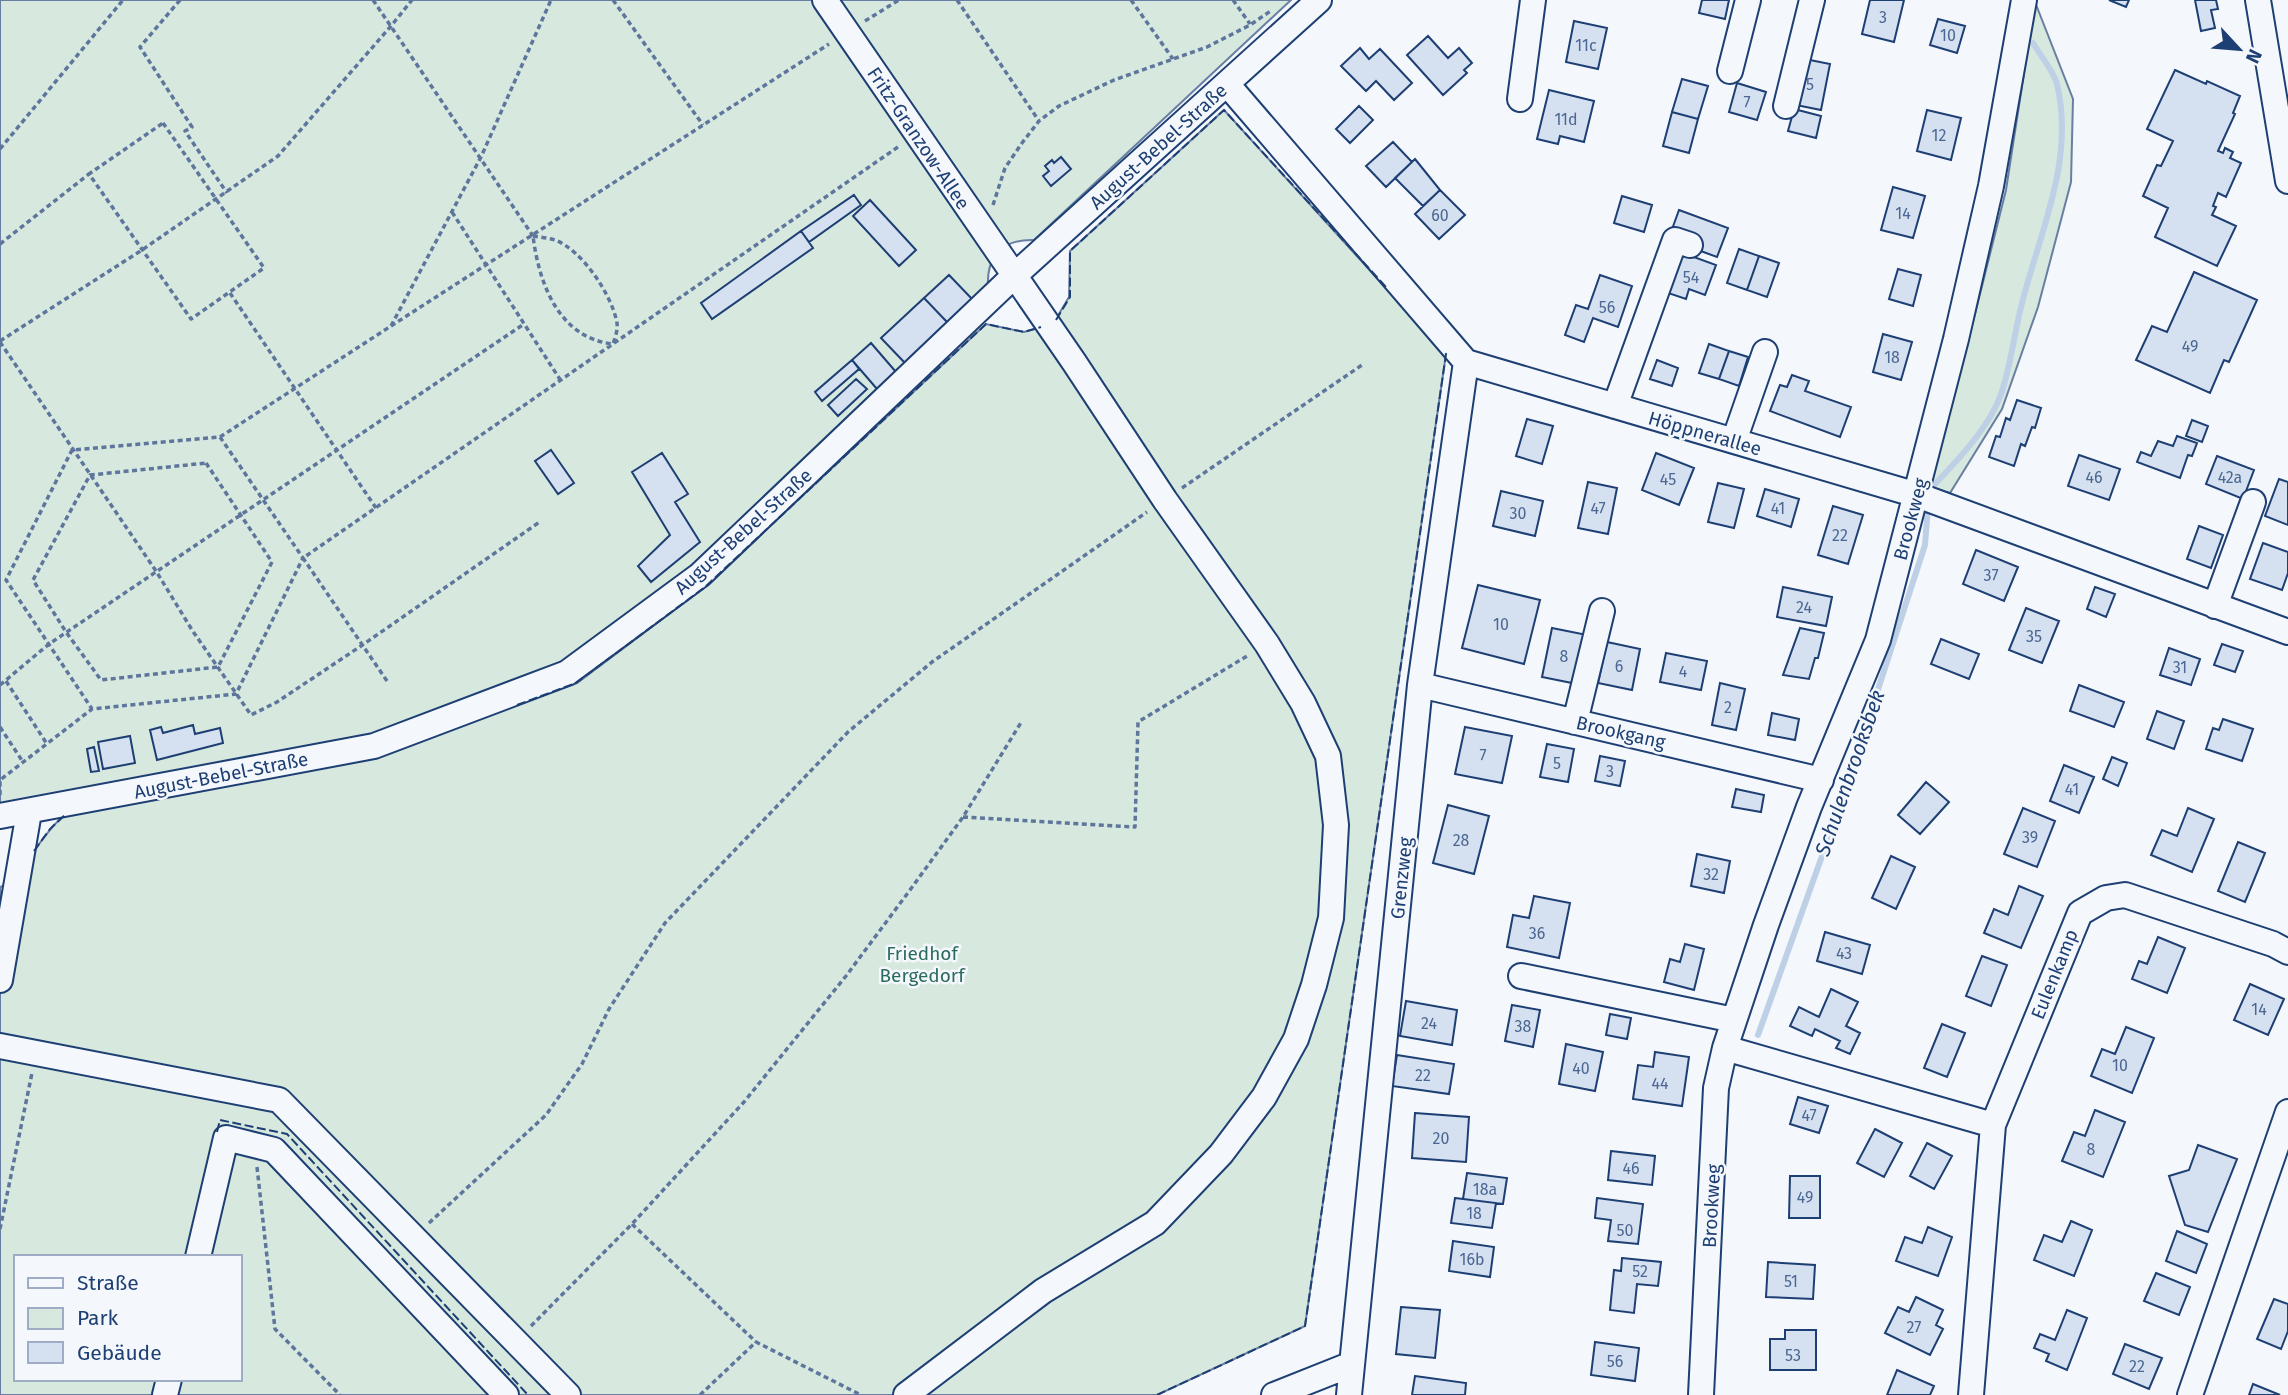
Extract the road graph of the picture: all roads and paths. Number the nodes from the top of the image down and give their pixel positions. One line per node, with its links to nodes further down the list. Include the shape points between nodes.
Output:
1 (123, 0): 30 (path)
2 (180, 0): 34 (path, via 139,47 191,127 185,131)
3 (373, 0): 20 (path)
4 (412, 0): 20 (path)
5 (551, 0): 31 (path)
6 (613, 0): 28 (path)
7 (825, 0): 21 (street, Fritz-Granzow-Allee)
8 (899, 0): 21 (path)
9 (957, 0): 27 (path)
10 (1131, 0): 22 (path)
11 (1233, 0): 19 (path)
12 (1319, 0): 24 (street, August-Bebel-Straße)
13 (1533, 0): 25 (street)
14 (1748, 0): 23 (street)
15 (1812, 0): 26 (street)
16 (2258, 0): 33 (street)
17 (2020, 1): 60 (street, Brookweg, via 1991,186)
18 (1278, 5): 19 (path)
19 (1250, 25): 22 (path)
20 (391, 26): 31 (path); 34 (path, via 278,156)
21 (847, 32): 28 (path); 29 (street, Fritz-Granzow-Allee)
22 (1173, 59): 27 (path, via 1114,80 1059,106)
23 (1731, 71)
24 (1227, 83): 43 (street, August-Bebel-Straße); 50 (street)
25 (1520, 99)
26 (1786, 106)
27 (1039, 121): 37 (path, via 1005,168)
28 (704, 125): 38 (path)
29 (917, 134): 37 (street, Fritz-Granzow-Allee); 48 (path)
30 (0, 149)
31 (481, 157): 36 (path); 38 (path)
32 (89, 174): 35 (path, via 163,122); 39 (path); 41 (path)
33 (2288, 181)
34 (227, 193): 35 (path)
35 (217, 200): 41 (path); 44 (path, via 264,268)
36 (452, 212): 42 (path); 46 (path)
37 (985, 233): 43 (street, Fritz-Granzow-Allee)
38 (533, 236): 42 (path); 48 (path, via 541,280 559,312 587,337); 48 (path, via 556,241 588,267 612,307 618,326)
39 (0, 244)
40 (1690, 244): 54 (street, via 1675,240)
41 (142, 250): 44 (path, via 191,319); 47 (path)
42 (486, 266): 45 (path); 46 (path)
43 (1015, 275): 62 (street, Fritz-Granzow-Allee); 89 (street, August-Bebel-Straße, via 700,575 567,673 374,746)
44 (229, 292): 53 (path)
45 (523, 324): 52 (path); 57 (path)
46 (391, 326): 53 (path)
47 (0, 342): 58 (path)
48 (614, 344): 52 (path)
49 (1765, 352): 56 (street)
50 (1466, 362): 54 (street, Höppnerallee); 80 (street, Grenzweg)
51 (1363, 365): 62 (path)
52 (561, 381): 64 (path)
53 (294, 389): 55 (path); 57 (path)
54 (1615, 406): 56 (street, Höppnerallee)
55 (220, 438): 58 (path); 61 (path)
56 (1734, 441): 60 (street, Höppnerallee)
57 (336, 449): 61 (path); 64 (path)
58 (72, 450): 59 (path); 73 (path, via 6,580)
59 (90, 475): 65 (path, via 206,463); 68 (path); 72 (path, via 33,580)
60 (1917, 495): 69 (street, Höppnerallee); 88 (street, Brookweg, via 1878,640)
61 (263, 499): 65 (path); 67 (path)
62 (1165, 500): 74 (street, Fritz-Granzow-Allee); 104 (path, via 932,662 848,732 665,923 609,1009 582,1064 546,1115)
63 (2253, 502): 69 (street)
64 (376, 508): 67 (path)
65 (240, 514): 68 (path); 76 (path, via 272,562)
66 (541, 521): 75 (path)
67 (303, 558): 75 (path); 81 (path)
68 (156, 571): 72 (path); 76 (path)
69 (2215, 606): 71 (street, Höppnerallee)
70 (1602, 611): 84 (street)
71 (2286, 626)
72 (66, 632): 73 (path); 76 (path, via 101,680)
73 (49, 643): 77 (path); 82 (path)
74 (1267, 644): 90 (path, via 1138,722 1135,827); 114 (street, Fritz-Granzow-Allee, via 1328,756 1336,825 1331,918 1296,1039 1264,1097 1228,1145 1155,1223 1043,1291)
75 (361, 646): 78 (path); 81 (path, via 251,715)
76 (218, 667): 81 (path)
77 (5, 680): 79 (path); 86 (path)
78 (387, 681)
79 (0, 685)
80 (1420, 685): 84 (street, Brookgang); 108 (street, Grenzweg)
81 (236, 694): 82 (path)
82 (92, 709): 86 (path)
83 (1022, 721): 90 (path)
84 (1575, 722): 88 (street, Brookgang)
85 (0, 727): 87 (path)
86 (47, 744): 87 (path)
87 (23, 762): 91 (path, via 0,780)
88 (1821, 780): 95 (street, Brookweg)
89 (29, 812): 91 (street, August-Bebel-Straße); 94 (street)
90 (963, 817): 102 (path, via 761,1081)
91 (1, 822)
92 (2288, 952): 100 (street, Eulenkamp, via 2125,895 2106,898 2080,913)
93 (1521, 976): 95 (street)
94 (0, 980)
95 (1734, 1020): 97 (street, Brookweg)
96 (0, 1046): 98 (street)
97 (1725, 1048): 100 (street); 117 (street, Brookweg, via 1716,1088)
98 (36, 1053): 103 (path); 104 (street, via 279,1100)
99 (2288, 1112): 119 (street)
100 (1993, 1125): 118 (street, Eulenkamp)
101 (254, 1144): 105 (street, via 226,1138); 109 (path, via 275,1329); 110 (street, via 274,1150)
102 (632, 1224): 106 (path); 107 (path)
103 (0, 1229)
104 (413, 1237): 106 (street)
105 (198, 1255)
106 (515, 1342): 111 (street)
107 (756, 1342): 112 (path); 113 (path)
108 (1352, 1364): 115 (street); 116 (street, Grenzweg)
109 (340, 1395)
110 (506, 1395)
111 (568, 1395)
112 (700, 1395)
113 (861, 1395)
114 (906, 1395)
115 (1274, 1395)
116 (1349, 1395)
117 (1701, 1395)
118 (1971, 1395)
119 (2190, 1395)

